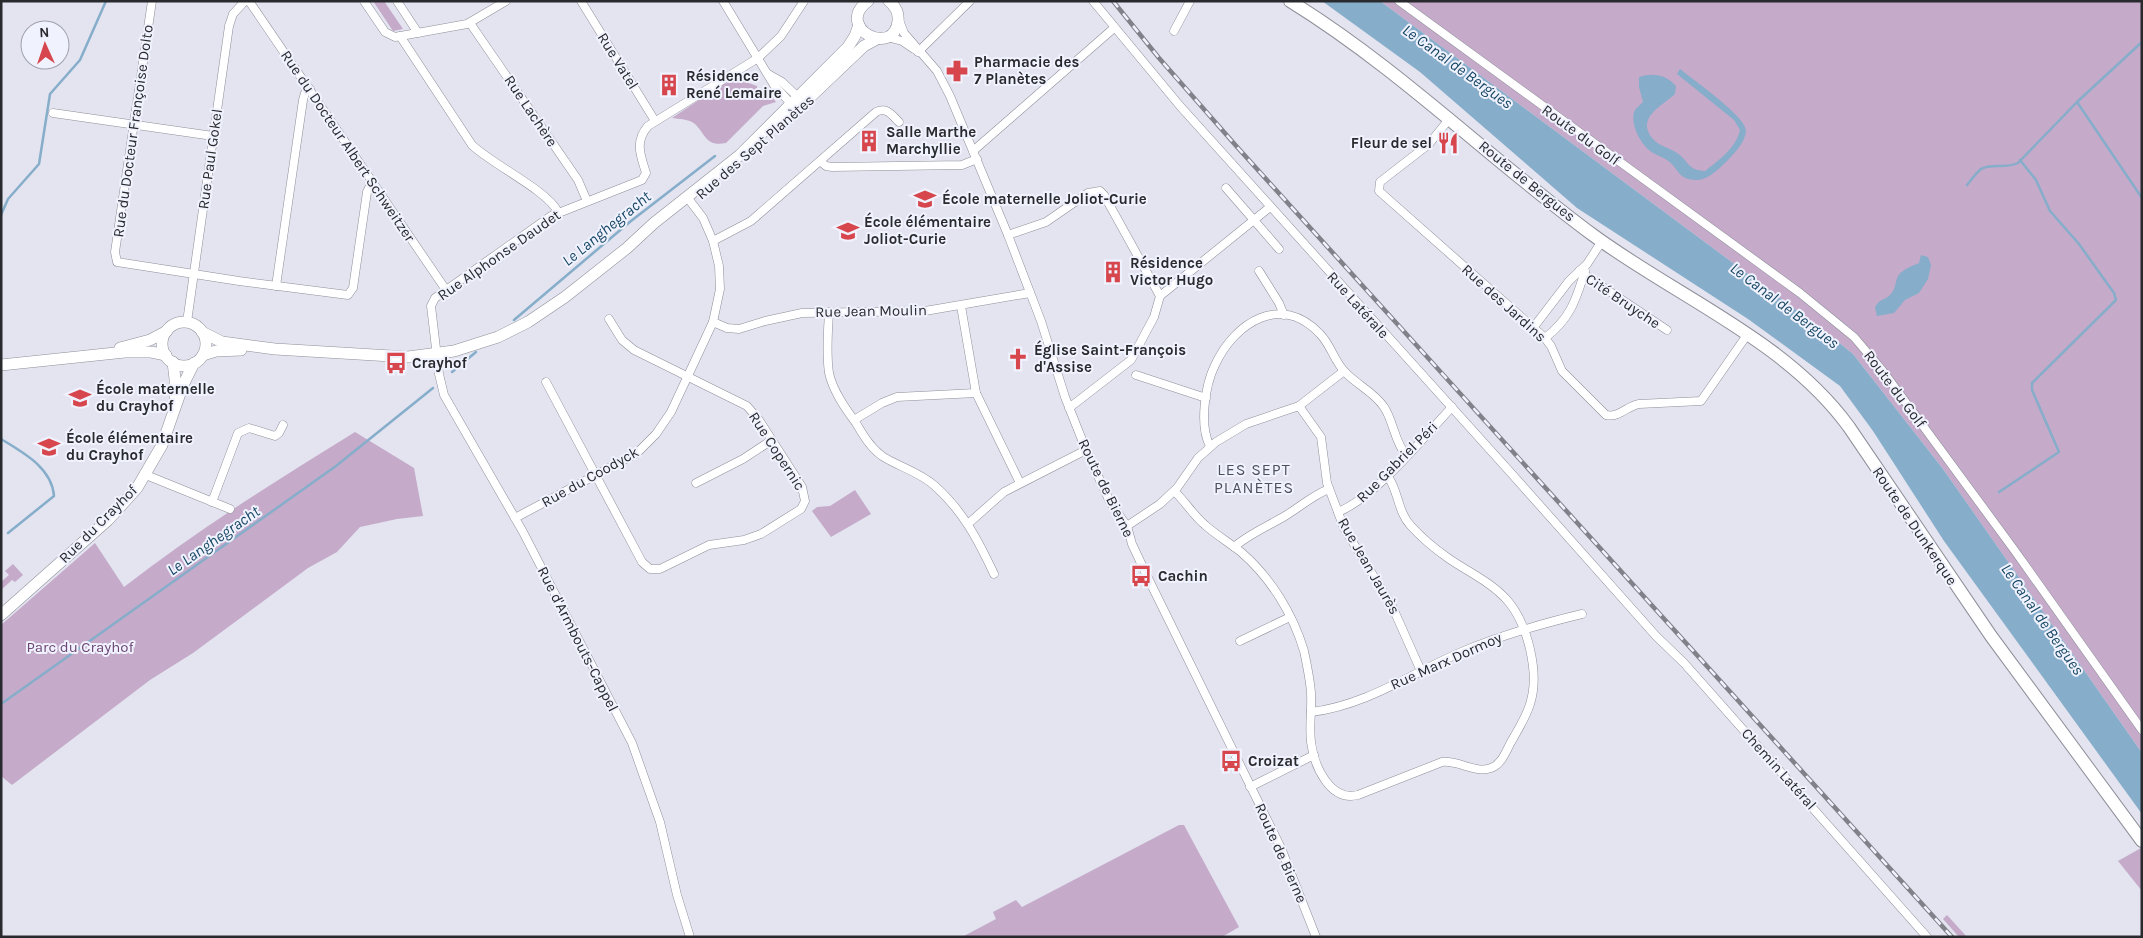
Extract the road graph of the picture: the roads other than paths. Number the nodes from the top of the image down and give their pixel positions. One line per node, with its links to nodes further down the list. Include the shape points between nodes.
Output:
1 (152, 1): 33 (street, Rue du Docteur Françoise Dolto)
2 (245, 1): 34 (street, Rue Paul Gokel, via 230,22)
3 (249, 1): 27 (street, Rue du Docteur Albert Schweitzer)
4 (364, 1): 23 (street, via 387,34)
5 (397, 1): 22 (street)
6 (506, 1): 18 (street)
7 (581, 1): 31 (street, Rue Vatel)
8 (723, 1): 26 (street)
9 (804, 1): 26 (street, via 781,36)
10 (868, 1): 19 (street, Rue des Sept Planètes, via 860,10)
11 (889, 1): 17 (street)
12 (970, 1): 25 (street)
13 (1093, 1): 20 (street, Rue Latérale)
14 (1190, 1): 21 (street)
15 (1290, 1): 30 (main road, Route de Bergues, via 1366,51)
16 (1399, 1): 115 (street, Route du Golf, via 1783,280 1859,342 2015,551)
17 (898, 11): 24 (street, via 894,32); 25 (street, Route de Bierne, via 903,30)
18 (470, 23): 22 (street); 41 (street, Rue Lachère, via 578,180)
19 (859, 25): 24 (street, via 864,34); 28 (street, Rue des Sept Planètes, via 850,44)
20 (1114, 28): 35 (street); 42 (street, Rue Latérale, via 1156,80)
21 (1174, 31)
22 (418, 32): 23 (street)
23 (400, 36): 43 (street, via 472,145 548,200)
24 (882, 38): 25 (street, Route de Bierne, via 902,41); 28 (street, Rue des Sept Planètes, via 862,48)
25 (919, 51): 35 (street, Route de Bierne, via 947,90)
26 (758, 58): 28 (street, via 768,74 782,82); 31 (street)
27 (310, 89): 38 (street, Rue du Docteur Albert Schweitzer); 52 (street, via 304,100)
28 (798, 104): 40 (street, Rue des Sept Planètes)
29 (53, 113): 33 (street)
30 (1450, 118): 47 (main road, Route de Bergues); 62 (street, Rue des Jardins, via 1422,150 1380,182 1379,191)
31 (654, 121): 41 (street, Rue Alphonse Daudet, via 644,131 639,144 646,173 644,178)
32 (899, 122): 37 (street, via 888,111 876,112)
33 (134, 125): 34 (street); 51 (street, Rue du Docteur Françoise Dolto, via 116,261)
34 (214, 136): 51 (street, Rue Paul Gokel)
35 (973, 151): 36 (street, Route de Bierne)
36 (977, 160): 37 (street, via 962,165 832,167); 45 (street, Route de Bierne)
37 (820, 161): 46 (street, via 751,221)
38 (372, 182): 52 (street, via 367,192 351,293 342,296); 53 (street, Rue du Docteur Albert Schweitzer)
39 (1226, 188): 44 (street)
40 (689, 200): 46 (street, Rue du Coodyck, via 703,218); 70 (street, Rue des Sept Planètes, via 654,223 565,297 528,322 489,340)
41 (587, 201): 43 (street, Rue Alphonse Daudet)
42 (1270, 206): 44 (street); 83 (street, Rue Latérale)
43 (558, 212): 53 (street, Rue Alphonse Daudet)
44 (1254, 220): 48 (street); 55 (street)
45 (1008, 235): 54 (street, Route de Bierne); 55 (street, via 1046,222 1088,193 1100,191)
46 (713, 241): 61 (street, Rue du Coodyck, via 720,278)
47 (1602, 241): 50 (street); 66 (main road, Route de Bergues)
48 (1279, 249)
49 (1259, 270): 58 (street)
50 (1581, 273): 62 (street); 63 (street, Cité Bruyche); 67 (street, via 1577,296 1566,319)
51 (194, 274): 52 (street); 60 (street, Rue Paul Gokel)
52 (276, 286)
53 (446, 290): 70 (street, Rue Alphonse Daudet, via 435,298 431,306)
54 (1030, 293): 56 (street, Rue Jean Moulin); 84 (street, Route de Bierne)
55 (1160, 296): 84 (street, via 1154,317 1131,360)
56 (961, 306): 57 (street, Rue Jean Moulin, via 917,311); 80 (street)
57 (829, 312): 61 (street, Rue Jean Moulin, via 787,316 739,329); 86 (street, via 829,373 836,393)
58 (1284, 315): 76 (street, via 1300,319 1318,332); 81 (street, via 1253,321 1235,334 1212,370)
59 (609, 319): 78 (street, Rue Copernic, via 630,348)
60 (187, 322): 64 (street, via 174,325); 65 (street)
61 (713, 322): 78 (street, Rue du Coodyck)
62 (1533, 328): 67 (street, Rue des Jardins)
63 (1667, 330)
64 (167, 331): 72 (street, via 141,343); 73 (street, via 162,342)
65 (202, 332): 68 (street, via 222,342); 71 (street, via 206,343)
66 (1747, 335): 67 (street, Rue des Jardins, via 1701,401 1639,404 1613,416 1603,412 1562,371); 69 (main road, Route de Bergues)
67 (1545, 338)
68 (275, 349): 70 (street, Rue des Sept Planètes, via 397,356); 71 (street)
69 (1771, 351): 118 (main road, Route de Dunkerque, via 1817,388 1844,420 1972,610)
70 (436, 354): 102 (street, Rue d'Armbouts-Cappel, via 444,395)
71 (203, 355): 74 (street)
72 (79, 356): 73 (street, via 143,352); 75 (street)
73 (169, 359): 74 (street, via 184,366); 85 (street, Rue du Crayhof, via 175,392)
74 (194, 363): 85 (street, Rue du Crayhof)
75 (1, 365)
76 (1344, 372): 82 (street); 91 (street, via 1381,403)
77 (1136, 375): 81 (street)
78 (688, 376): 88 (street, Rue Copernic, via 743,403 756,415); 93 (street, Rue du Coodyck, via 666,422 652,439 634,455)
79 (546, 382): 93 (street)
80 (976, 394): 86 (street, via 898,397); 95 (street)
81 (1206, 398): 89 (street, via 1205,430)
82 (1299, 406): 89 (street, via 1246,424); 97 (street, Rue Jean Jaurès, via 1319,434)
83 (1452, 407): 91 (street, Rue Gabriel Péri); 107 (street, Rue Latérale)
84 (1069, 408): 90 (street, Route de Bierne)
85 (172, 417): 92 (street, Rue du Crayhof)
86 (854, 420): 103 (street, via 876,451 934,484)
87 (283, 425): 99 (street, via 275,436 249,428 238,433)
88 (772, 440): 93 (street, Rue Copernic, via 802,488 805,503 799,512 758,536 709,545 660,569 646,568); 96 (street)
89 (1210, 446): 98 (street)
90 (1086, 450): 95 (street); 104 (street, Route de Bierne, via 1110,502)
91 (1406, 455): 94 (street, Rue Gabriel Péri)
92 (146, 475): 99 (street); 109 (street, Rue du Crayhof, via 114,513)
93 (595, 475): 102 (street, Rue du Coodyck)
94 (1387, 475): 101 (street, Rue Gabriel Péri, via 1356,503); 111 (street, via 1400,511 1409,524 1442,554 1500,592 1513,608)
95 (1020, 483): 103 (street, via 997,497)
96 (696, 484)
97 (1329, 490): 101 (street, Rue Jean Jaurès); 105 (street, via 1319,493)
98 (1174, 491): 104 (street, via 1154,510); 105 (street, via 1204,525)
99 (212, 502): 100 (street)
100 (230, 509)
101 (1338, 512): 113 (street, Rue Jean Jaurès, via 1351,540 1392,606)
102 (515, 518): 119 (street, Rue d'Armbouts-Cappel, via 635,749 660,822)
103 (969, 524): 106 (street)
104 (1127, 526): 117 (street, Route de Bierne, via 1134,549)
105 (1234, 547): 110 (street, via 1266,578)
106 (994, 574)
107 (1628, 604): 121 (street, Chemin Latéral)
108 (1582, 614): 111 (street, Rue Marx Dormoy)
109 (1, 615)
110 (1290, 617): 112 (street); 114 (street, via 1307,666)
111 (1523, 629): 113 (street, Rue Marx Dormoy); 116 (street, via 1532,658 1531,699 1502,758 1493,767 1481,769 1451,762 1438,763 1349,796 1340,795 1330,787)
112 (1240, 641)
113 (1422, 671): 114 (street, Rue Marx Dormoy, via 1360,700)
114 (1311, 712): 116 (street)
115 (2142, 730)
116 (1314, 755): 117 (street)
117 (1250, 787): 120 (street, Route de Bierne, via 1291,870)
118 (2142, 842)
119 (690, 937)
120 (1316, 937)
121 (1927, 937)

